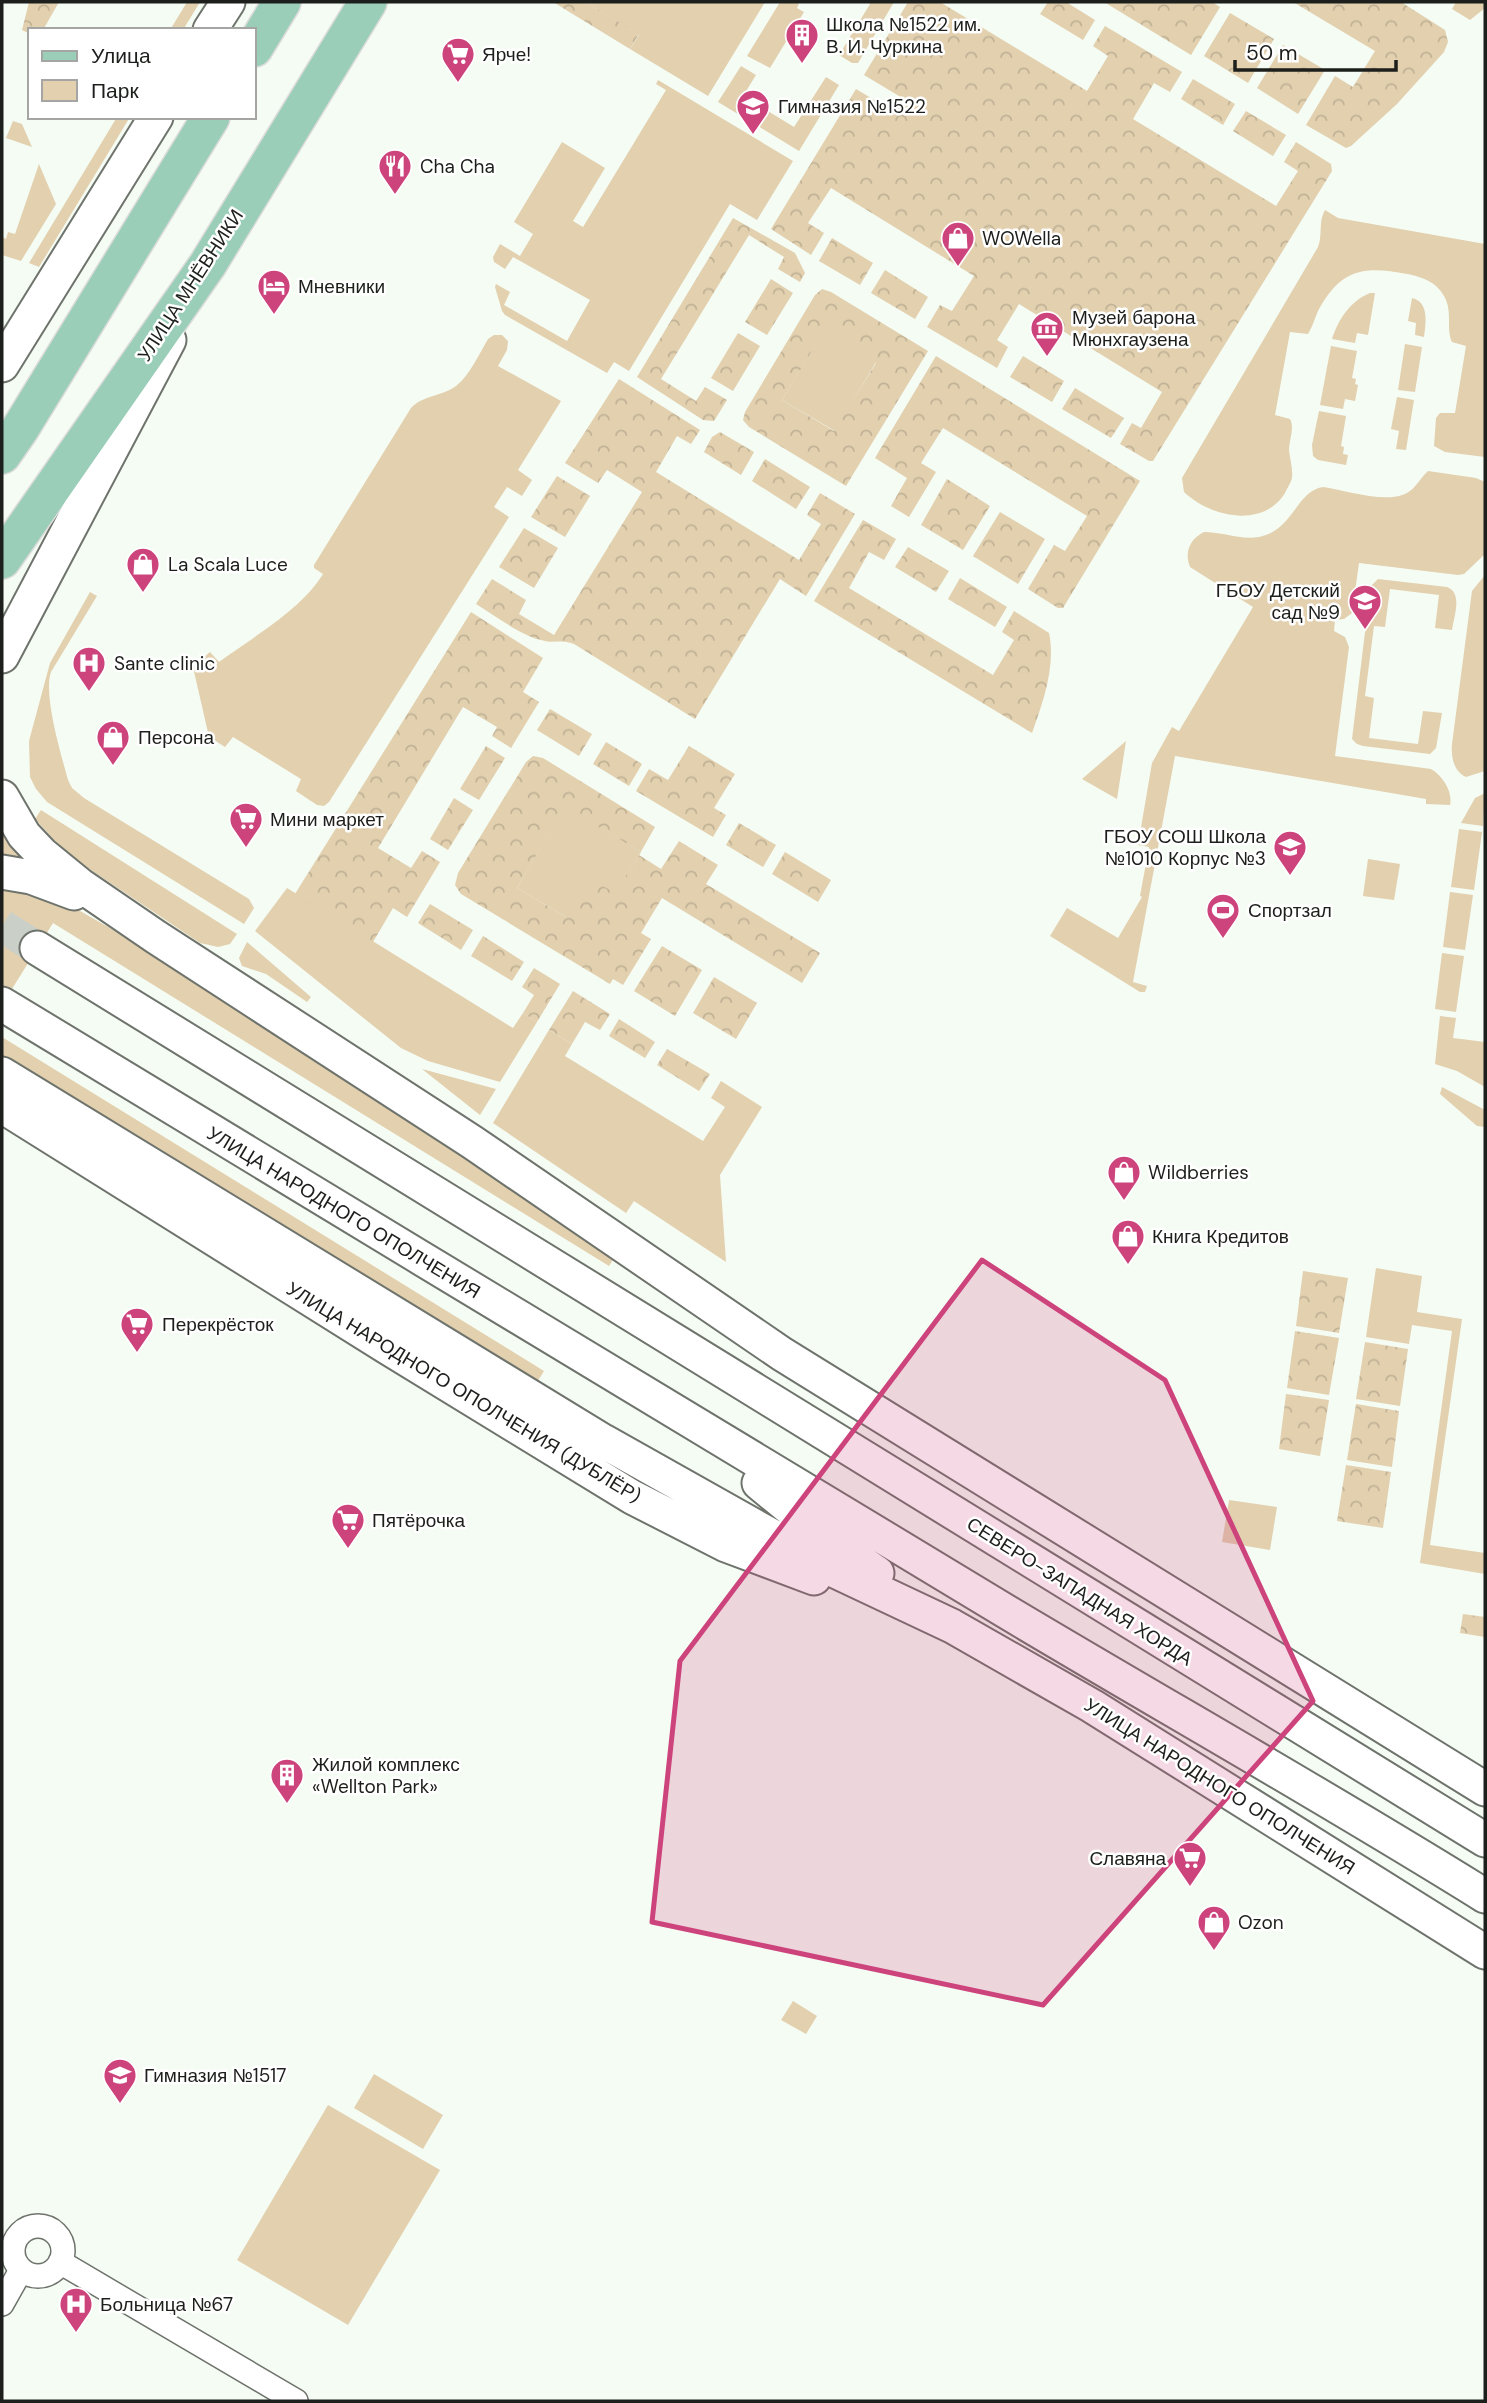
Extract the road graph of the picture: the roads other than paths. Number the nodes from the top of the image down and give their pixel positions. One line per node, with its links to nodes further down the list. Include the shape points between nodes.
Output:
1 (228, 2): 4 (main road)
2 (282, 2): 5 (main road)
3 (368, 2): 8 (main road, УЛИЦА МНЁВНИКИ)
4 (211, 28)
5 (256, 45)
6 (155, 119): 9 (main road)
7 (210, 119): 10 (main road)
8 (208, 264): 11 (main road, УЛИЦА МНЁВНИКИ); 12 (main road)
9 (2, 365)
10 (2, 454)
11 (2, 560)
12 (2, 656)
13 (2, 797): 15 (main road, via 24,835 42,854)
14 (2, 872): 15 (main road, via 56,886)
15 (156, 937): 22 (main road, via 472,1142 782,1354)
16 (37, 948): 20 (main road)
17 (2, 1004): 21 (main road, УЛИЦА НАРОДНОГО ОПОЛЧЕНИЯ)
18 (2, 1074): 23 (main road, via 603,1441 829,1568)
19 (2, 1106): 23 (main road, УЛИЦА НАРОДНОГО ОПОЛЧЕНИЯ (ДУБЛЁР), via 632,1497 726,1545)
20 (675, 1342): 22 (main road); 25 (main road, СЕВЕРО-ЗАПАДНАЯ ХОРДА)
21 (685, 1419): 23 (main road, via 825,1537); 26 (main road)
22 (954, 1461): 24 (main road)
23 (952, 1626): 27 (main road, УЛИЦА НАРОДНОГО ОПОЛЧЕНИЯ, via 1091,1706)
24 (1485, 1789)
25 (1485, 1840)
26 (1485, 1896)
27 (1485, 1952)
28 (60, 2262): 29 (street, via 42,2276); 29 (street, via 62,2248 56,2235 35,2227 20,2233 13,2248); 31 (street)
29 (21, 2270): 30 (street)
30 (2, 2304)
31 (296, 2401)

